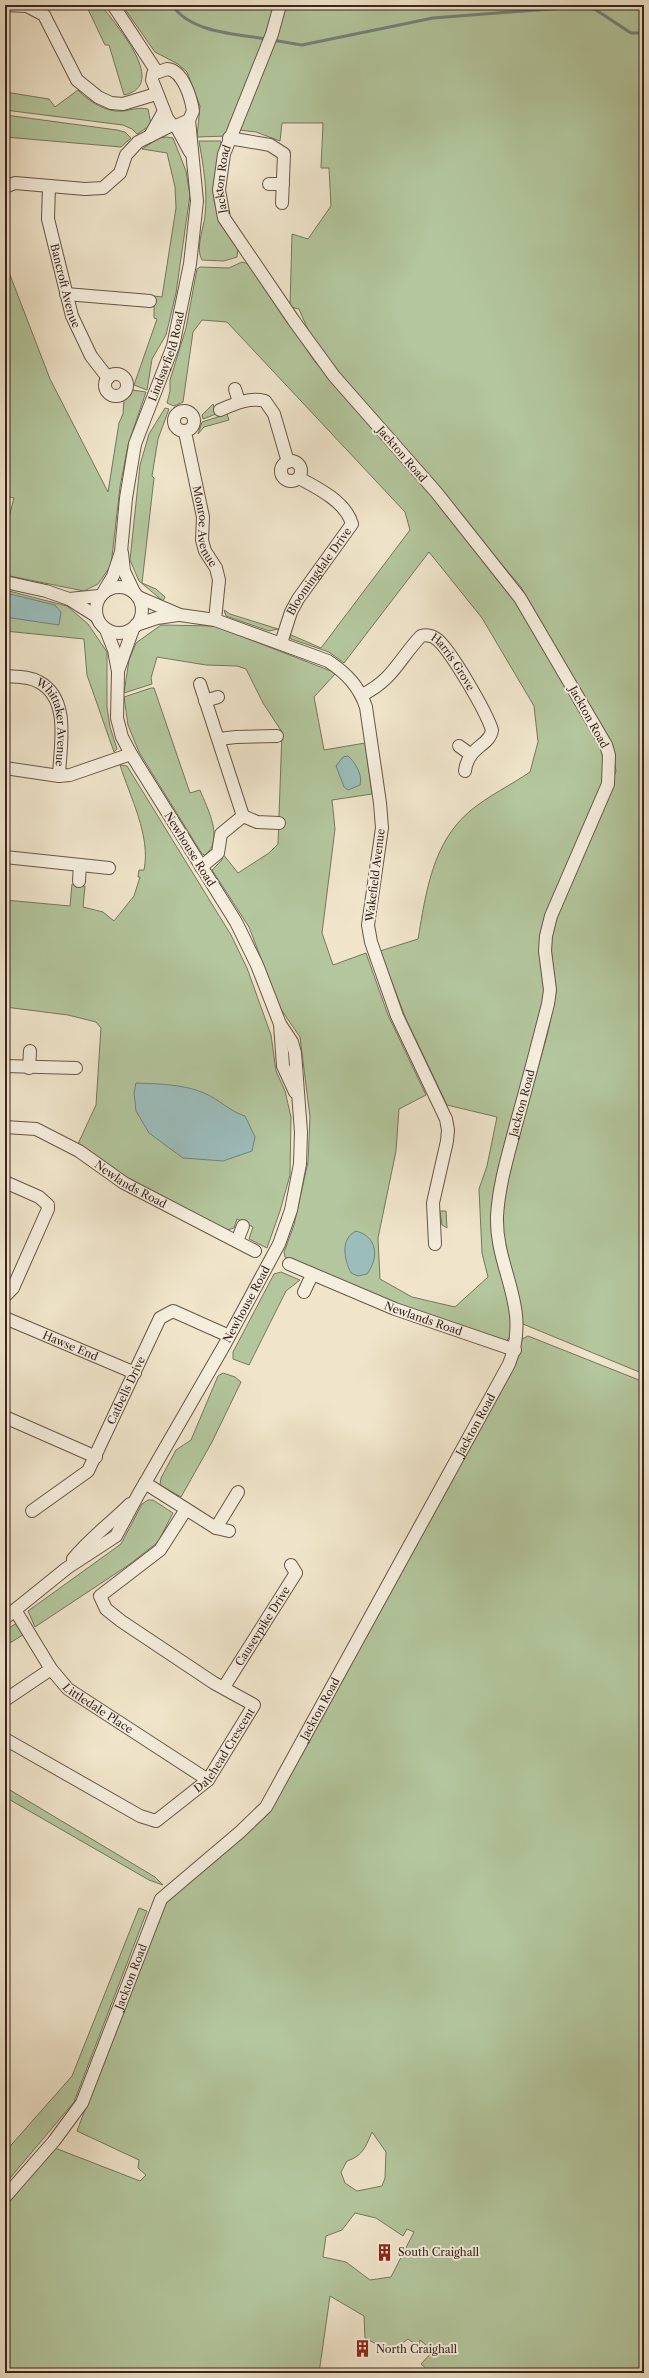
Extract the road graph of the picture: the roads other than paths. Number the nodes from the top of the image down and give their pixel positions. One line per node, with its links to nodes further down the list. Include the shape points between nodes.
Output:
1 (5, 5): 5 (street, via 27,6 44,15 77,80 98,97 111,103 123,104)
2 (113, 5): 4 (street)
3 (280, 5): 10 (street, Jackton Road, via 272,34)
4 (157, 72): 5 (street, Lindsayfield Road, via 152,77); 7 (street, Lindsayfield Road, via 172,70 180,76 192,105)
5 (156, 94): 6 (street, Lindsayfield Road)
6 (164, 111): 8 (street, Lindsayfield Road); 9 (street)
7 (190, 120): 8 (street); 11 (street, Lindsayfield Road)
8 (174, 125): 9 (street); 11 (street, Lindsayfield Road)
9 (150, 136): 14 (street, via 138,142 126,155 120,172 103,188)
10 (229, 138): 13 (street, via 270,145 281,151 284,159); 72 (street, Jackton Road, via 219,190 222,210 229,227 334,376 436,492 520,598 600,734 609,755 608,784 551,916 545,951 550,990 548,1004 501,1183 497,1217 518,1328)
11 (193, 159): 24 (street, Lindsayfield Road, via 197,201 190,264 173,346 135,444)
12 (269, 184): 13 (street)
13 (283, 184): 16 (street)
14 (49, 186): 15 (street, via 15,183); 17 (street, Bancroft Avenue, via 48,219)
15 (5, 187)
16 (282, 203)
17 (66, 294): 18 (street); 19 (street, Bancroft Avenue, via 72,316 91,356)
18 (150, 301)
19 (108, 378)
20 (235, 389): 21 (street)
21 (239, 402): 22 (street, Bloomingdale Drive); 34 (street, Bloomingdale Drive, via 258,400 269,406 274,414 288,462 300,465 300,478 328,495 350,518 352,524 298,600 291,612)
22 (220, 410)
23 (185, 432): 31 (street, Monroe Avenue, via 203,517 205,551 216,568 219,580)
24 (121, 552): 26 (street, Lindsayfield Road, via 113,576); 27 (street, Lindsayfield Road, via 124,571)
25 (5, 582): 28 (street)
26 (102, 594): 27 (street, via 110,588 122,587); 28 (street); 30 (street, via 95,606)
27 (136, 595): 29 (street, Wakefield Avenue); 32 (street, via 142,613)
28 (69, 599): 30 (street)
29 (180, 615): 31 (street, Wakefield Avenue); 32 (street, Wakefield Avenue, via 158,618)
30 (96, 616): 33 (street)
31 (215, 620): 34 (street, Wakefield Avenue)
32 (134, 627): 33 (street, via 127,633 116,634); 35 (street, Newhouse Road)
33 (106, 630): 35 (street, Newhouse Road, via 114,650)
34 (281, 643): 38 (street, Wakefield Avenue, via 328,661 344,671)
35 (118, 672): 44 (street, Newhouse Road, via 117,718 122,737)
36 (5, 676): 48 (street, Whittaker Avenue, via 38,681 52,693 57,702 61,720)
37 (200, 684): 40 (street)
38 (362, 695): 45 (street, Harris Grove, via 387,679 421,636 431,636 450,654 490,725 491,733 488,739); 64 (street, Wakefield Avenue, via 366,707 382,828 368,925 371,942 397,1016 446,1119 448,1130 434,1196)
39 (218, 697): 40 (street)
40 (205, 701): 42 (street)
41 (277, 736): 42 (street)
42 (219, 739): 49 (street)
43 (459, 746): 45 (street)
44 (131, 754): 48 (street, via 70,775); 53 (street, Newhouse Road)
45 (470, 754): 47 (street)
46 (5, 768): 48 (street)
47 (465, 771)
48 (59, 776)
49 (244, 816): 50 (street, via 257,822); 53 (street, via 221,834 218,853)
50 (279, 823)
51 (5, 857): 52 (street)
52 (80, 865): 54 (street); 55 (street)
53 (201, 867): 71 (street, Newhouse Road, via 236,922 257,965 280,1024 294,1046 301,1132 300,1164 292,1210 272,1258)
54 (109, 868)
55 (79, 881)
56 (30, 1051): 58 (street)
57 (5, 1066): 58 (street)
58 (29, 1068): 59 (street)
59 (76, 1068)
60 (5, 1127): 63 (street, Newlands Road, via 36,1129 79,1151 124,1183)
61 (5, 1182): 69 (street, via 39,1197 48,1205 48,1209 13,1288)
62 (243, 1226): 63 (street)
63 (237, 1241): 65 (street, Newlands Road)
64 (434, 1244)
65 (255, 1251)
66 (289, 1264): 67 (street, Newlands Road)
67 (312, 1275): 68 (street); 72 (street, Newlands Road, via 395,1309)
68 (304, 1292)
69 (5, 1296)
70 (5, 1318): 73 (street, Hawse End)
71 (229, 1336): 73 (street, Catbells Drive, via 173,1311 168,1312 160,1318); 76 (street, Newhouse Road)
72 (515, 1350): 90 (street, Jackton Road, via 503,1377 351,1647 266,1807 161,1899 82,2103 54,2141)
73 (135, 1373): 75 (street, Catbells Drive)
74 (5, 1417): 75 (street)
75 (96, 1456): 78 (street, Catbells Drive, via 88,1471)
76 (145, 1483): 79 (street); 83 (street, Newhouse Road, via 116,1536 67,1568)
77 (238, 1492): 80 (street)
78 (32, 1511)
79 (185, 1511): 80 (street); 86 (street, Dalehead Crescent, via 160,1550 100,1596 106,1609 121,1621 214,1683)
80 (216, 1528): 81 (street)
81 (229, 1531)
82 (291, 1565): 86 (street, Causeypike Drive, via 296,1572)
83 (15, 1610): 84 (street, Newhouse Road); 85 (street, Littledale Place)
84 (5, 1618)
85 (51, 1669): 87 (street); 89 (street, Littledale Place, via 68,1689)
86 (224, 1686): 89 (street, Dalehead Crescent, via 254,1705)
87 (5, 1700)
88 (5, 1739): 89 (street, Dalehead Crescent, via 140,1816 156,1821)
89 (208, 1780)
90 (5, 2197)

